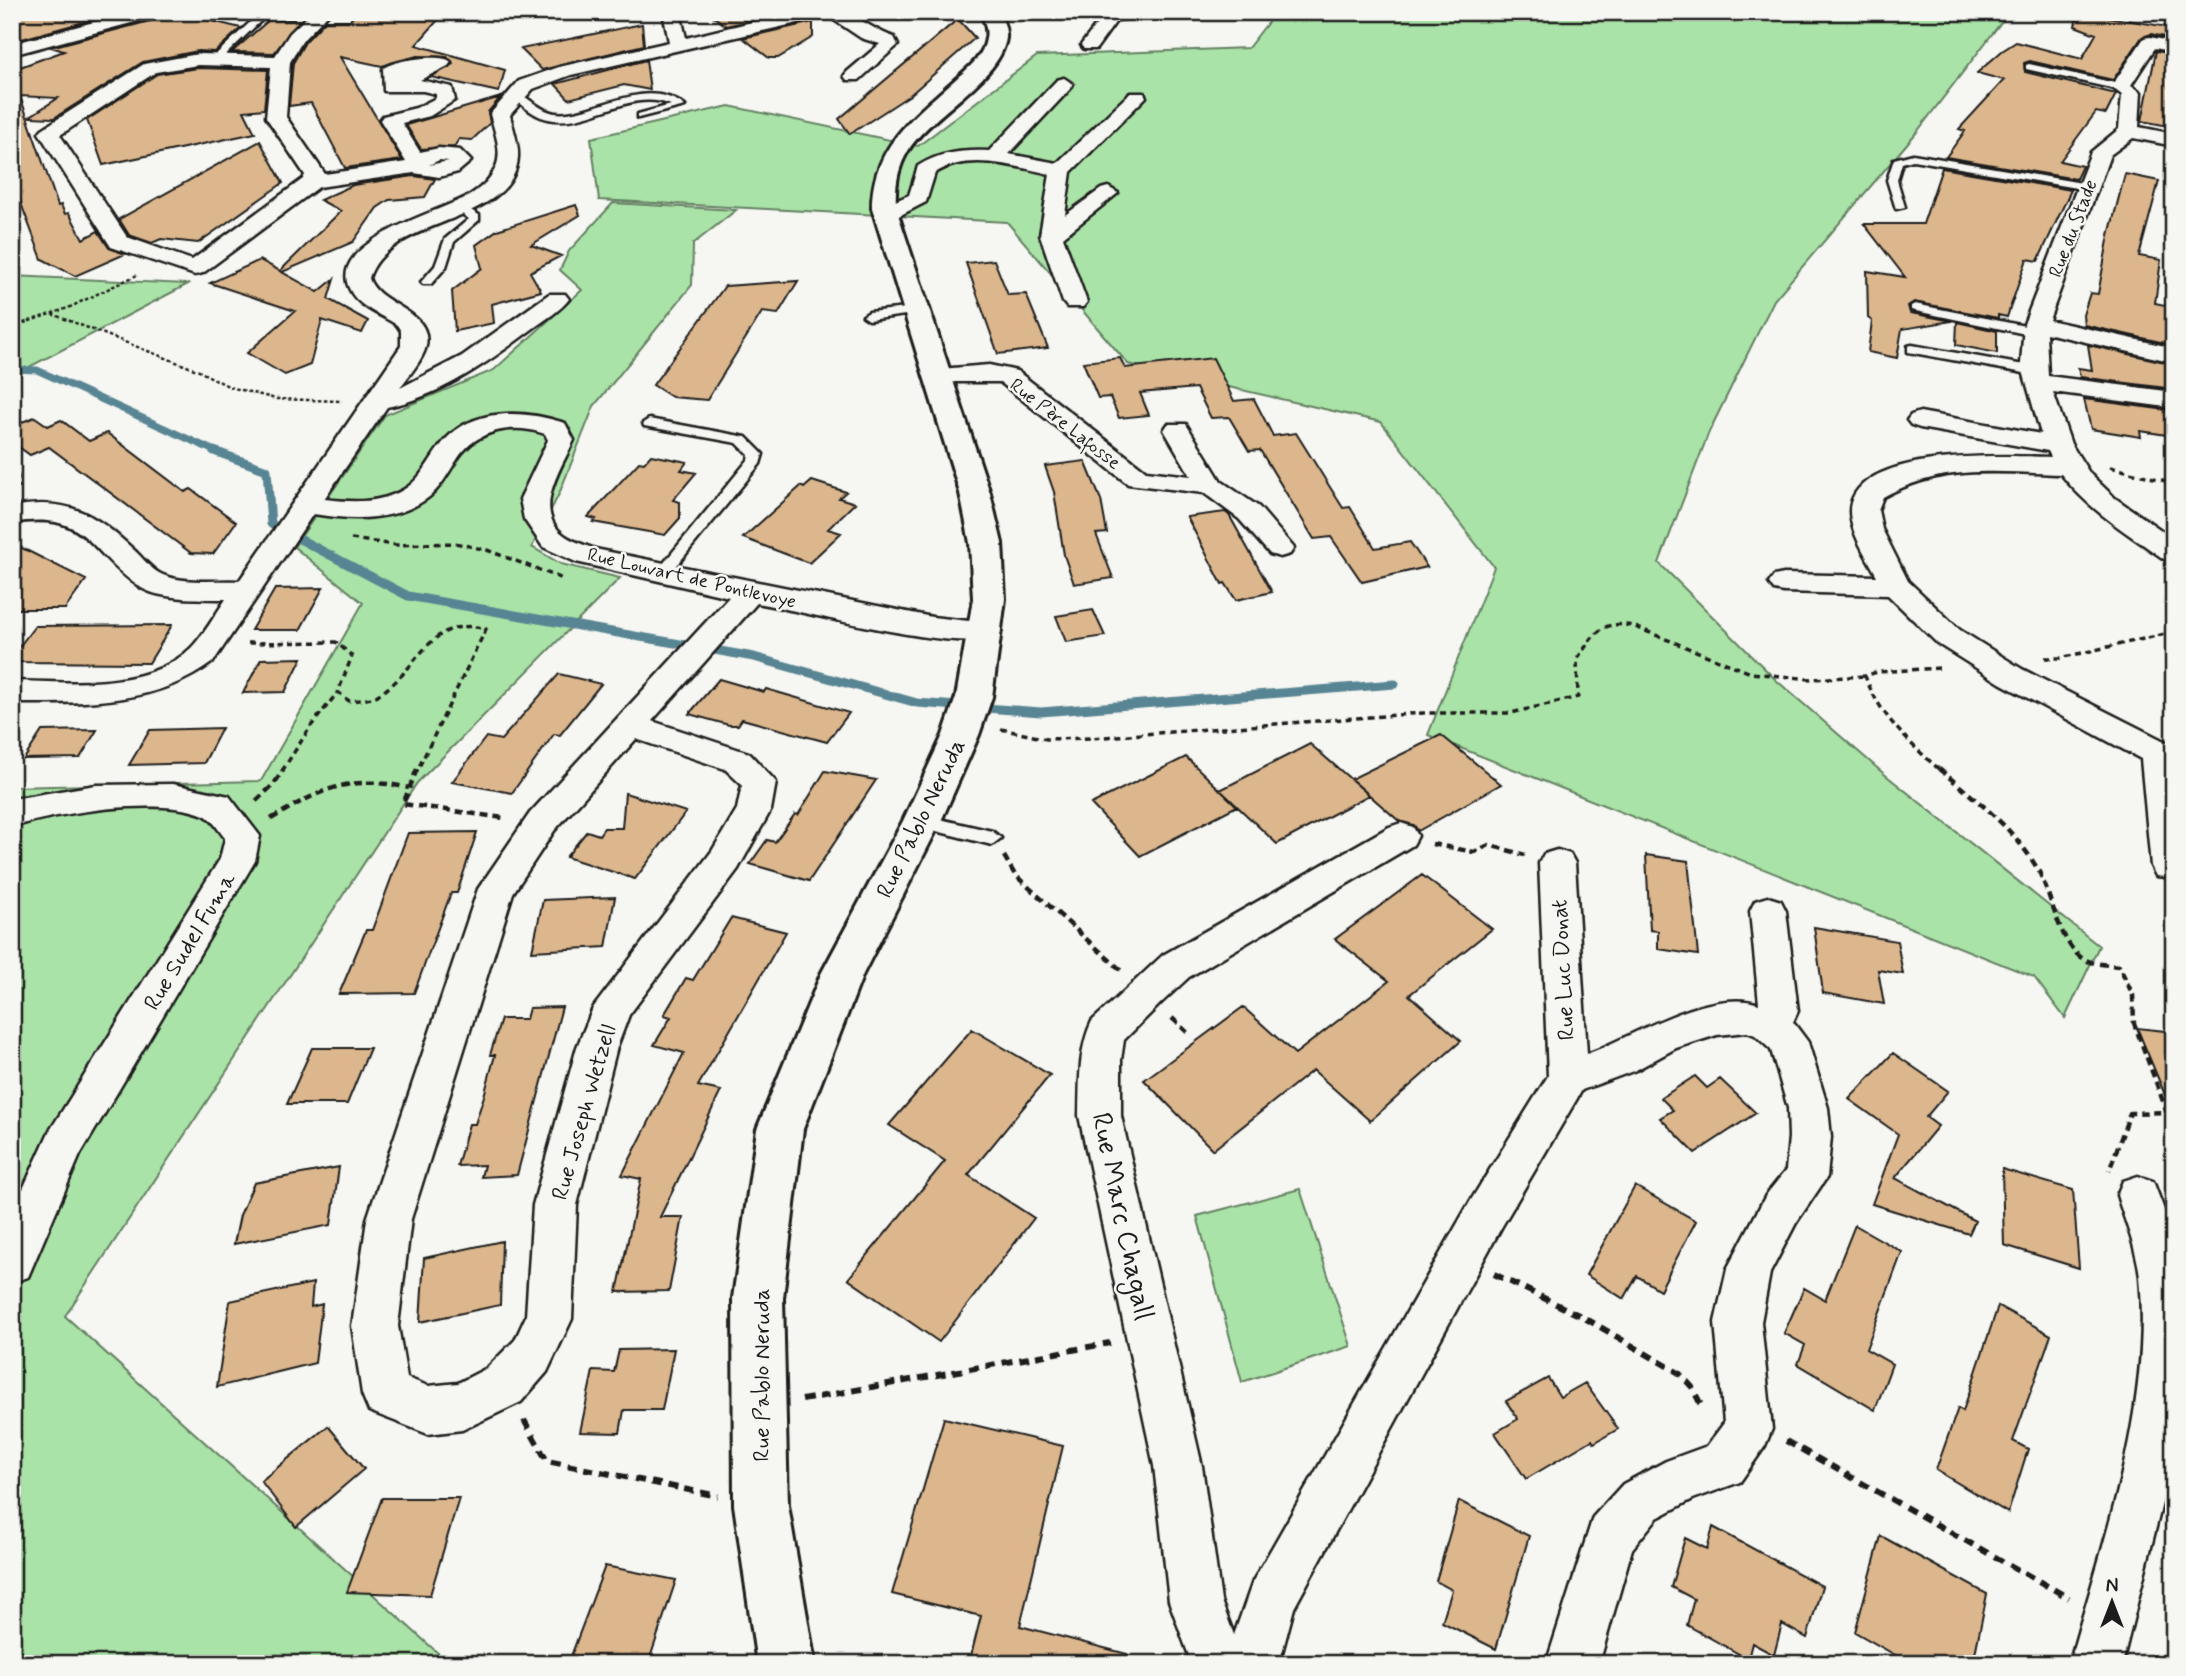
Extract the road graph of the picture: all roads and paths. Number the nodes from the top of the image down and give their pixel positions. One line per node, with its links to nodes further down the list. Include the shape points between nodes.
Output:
1 (266, 12): 13 (lane)
2 (322, 12): 14 (street, via 296,37)
3 (671, 12): 10 (street)
4 (824, 12): 10 (street)
5 (833, 12): 16 (street, via 890,45)
6 (990, 12): 34 (main road, Rue Pablo Neruda, via 997,38 990,53 978,70 900,143 881,188)
7 (1143, 12): 9 (street, via 1112,16)
8 (145, 13): 12 (street)
9 (1090, 45)
10 (679, 46): 20 (street, via 565,71 526,85)
11 (2174, 47): 18 (street, via 2150,42)
12 (12, 50)
13 (214, 61): 14 (street); 36 (street, via 176,61 150,68 49,133 119,242)
14 (281, 62): 29 (street, via 276,117 315,175)
15 (2029, 67): 18 (lane)
16 (853, 76)
17 (1063, 83): 26 (street)
18 (2120, 86): 23 (street, via 2132,92)
19 (391, 87): 27 (street, via 424,85 444,91 446,100 390,120)
20 (516, 96): 22 (lane, via 548,116 642,96 680,106); 25 (street, via 500,114)
21 (1137, 97): 28 (street)
22 (641, 116)
23 (2129, 131): 24 (street); 30 (street, Rue du Stade, via 2101,152)
24 (2174, 140)
25 (493, 157): 27 (street, via 461,161 443,170 429,171); 33 (street, via 506,167 484,194)
26 (995, 157): 28 (street); 34 (street, via 947,160 929,166 921,175 919,198)
27 (417, 164): 29 (street)
28 (1061, 170): 35 (street)
29 (313, 182): 36 (street, via 195,268)
30 (2088, 187): 32 (lane, via 1913,157 1898,161 1892,180); 45 (street, Rue du Stade)
31 (1108, 193): 35 (street)
32 (1900, 207)
33 (460, 208): 37 (lane, via 475,217 449,242 440,267); 51 (street, via 386,241 361,265 360,290 397,312 411,328 414,343)
34 (886, 214): 41 (main road, Rue Pablo Neruda)
35 (1051, 235): 39 (street)
36 (170, 260): 42 (path)
37 (427, 282)
38 (557, 299): 51 (street, via 444,376)
39 (1075, 302)
40 (1915, 308): 45 (lane)
41 (916, 311): 43 (lane); 48 (main road, Rue Pablo Neruda)
42 (52, 314): 44 (path); 51 (path, via 230,387 276,398)
43 (869, 316)
44 (12, 327)
45 (2036, 328): 47 (street); 49 (street, Rue du Stade, via 2031,350)
46 (1912, 349): 49 (lane)
47 (2174, 355)
48 (937, 375): 57 (street, Rue Père Lafosse, via 989,372 1008,376 1138,478); 68 (main road, Rue Pablo Neruda, via 986,543)
49 (2036, 377): 50 (street); 55 (street, Rue du Stade)
50 (2174, 400)
51 (377, 402): 58 (street)
52 (1920, 420): 55 (street)
53 (649, 423): 62 (lane, via 741,440 756,454 755,461)
54 (1177, 430): 57 (street)
55 (2064, 457): 56 (path); 61 (street, via 2102,500); 65 (street, via 1952,462 1909,472 1871,492 1864,510 1868,529)
56 (2174, 483)
57 (1212, 486): 60 (street, via 1254,515)
58 (300, 512): 62 (street, Rue Louvart de Pontlevoye, via 378,509 412,497 470,431 498,423 541,423 555,429 561,440 534,499 538,519 553,541 586,555); 63 (path, via 348,539 396,545 455,543); 66 (street)
59 (12, 515): 66 (street, via 64,513 80,520 152,582)
60 (1280, 548)
61 (2174, 553)
62 (663, 573): 67 (street, Rue Louvart de Pontlevoye)
63 (575, 582)
64 (1784, 583): 65 (street)
65 (1896, 586): 71 (street, via 1949,637)
66 (244, 590): 70 (street)
67 (750, 592): 68 (street, Rue Louvart de Pontlevoye, via 932,626); 76 (street, Rue Joseph Wetzell)
68 (986, 631): 75 (main road, Rue Pablo Neruda)
69 (2174, 632): 71 (path, via 2060,658)
70 (209, 643): 73 (street, via 187,668 164,680 130,687); 74 (path, via 336,642 352,656)
71 (1985, 660): 72 (path); 77 (street)
72 (1865, 676): 75 (path, via 1751,673 1616,622 1604,626 1577,659 1578,697 1511,713 1423,713 1047,739); 92 (path, via 1867,687 1890,720 1935,767 2000,819 2018,841 2042,878 2070,945 2084,960 2119,966 2133,995 2134,1023 2167,1112 2130,1113 2107,1175)
73 (12, 692)
74 (338, 692): 78 (path, via 349,701 375,698 452,626 472,622 486,629); 82 (path)
75 (970, 709): 80 (main road, Rue Pablo Neruda)
76 (630, 725): 81 (street, Rue Joseph Wetzell); 96 (street, Rue Joseph Wetzell, via 737,761 759,782 754,810 725,860 612,1009 597,1047 555,1205 549,1319 531,1356)
77 (2165, 755): 86 (street)
78 (409, 788): 81 (path, via 403,804); 82 (path, via 380,779 326,786)
79 (12, 814): 82 (street, via 96,797 173,796 217,805)
80 (922, 821): 84 (lane); 97 (main road, Rue Pablo Neruda, via 842,974 780,1129 758,1298)
81 (542, 822): 96 (street, Rue Joseph Wetzell, via 496,889 389,1219 375,1326 386,1394 428,1410 462,1406)
82 (238, 830): 93 (street, Rue Sudel Fuma, via 237,861 64,1145)
83 (1401, 836): 85 (path, via 1474,852 1489,845); 88 (street, Rue Marc Chagall, via 1176,966)
84 (992, 838): 88 (path, via 1016,876)
85 (1557, 863): 91 (street, Rue Luc Donat)
86 (2169, 866)
87 (1768, 911): 89 (street, via 1779,1011)
88 (1146, 993): 90 (path); 95 (street, Rue Marc Chagall, via 1106,1033 1100,1116)
89 (1769, 1024): 91 (street, via 1748,1016 1717,1019 1664,1035 1622,1058); 98 (street, via 1788,1042 1808,1108 1810,1137 1806,1177 1781,1209 1746,1282 1738,1349)
90 (1189, 1034)
91 (1568, 1078): 94 (street)
92 (2138, 1195): 100 (street, via 2162,1274 2161,1407)
93 (12, 1262)
94 (1460, 1262): 98 (path, via 1583,1317 1651,1355 1679,1373 1704,1410); 103 (street, via 1271,1599)
95 (1149, 1335): 97 (path); 102 (street, Rue Marc Chagall, via 1178,1466 1195,1601)
96 (504, 1385): 99 (path, via 547,1461)
97 (760, 1407): 99 (main road, Rue Pablo Neruda)
98 (1748, 1424): 100 (path); 104 (street, via 1723,1465 1683,1478 1640,1501 1611,1535)
99 (761, 1505): 101 (main road, Rue Pablo Neruda)
100 (2107, 1619): 105 (street)
101 (786, 1664)
102 (1219, 1664)
103 (1252, 1664)
104 (1572, 1664)
105 (2095, 1664)

